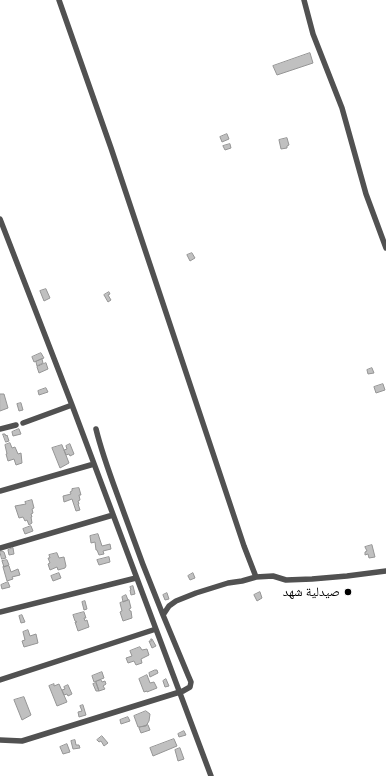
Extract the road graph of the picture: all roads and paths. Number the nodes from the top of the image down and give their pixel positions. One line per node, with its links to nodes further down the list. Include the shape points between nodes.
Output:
1 (59, 0): 15 (street, via 112,148)
2 (304, 0): 4 (street, via 313,34 342,108 366,194)
3 (0, 219): 5 (street)
4 (386, 248)
5 (72, 405): 6 (street); 10 (street)
6 (23, 423)
7 (16, 425): 8 (street)
8 (0, 429)
9 (96, 429): 18 (street, via 104,459)
10 (94, 464): 11 (street); 12 (street)
11 (0, 491)
12 (113, 515): 13 (street); 16 (street)
13 (0, 548)
14 (386, 571): 15 (street, via 286,580 273,576)
15 (256, 577): 18 (street, via 228,583 176,601)
16 (136, 578): 17 (street); 19 (street)
17 (0, 612)
18 (163, 615): 21 (street, via 190,682 190,687)
19 (156, 629): 20 (street); 21 (street)
20 (0, 680)
21 (180, 692): 22 (street, via 22,741); 23 (street)
22 (0, 740)
23 (211, 776)

